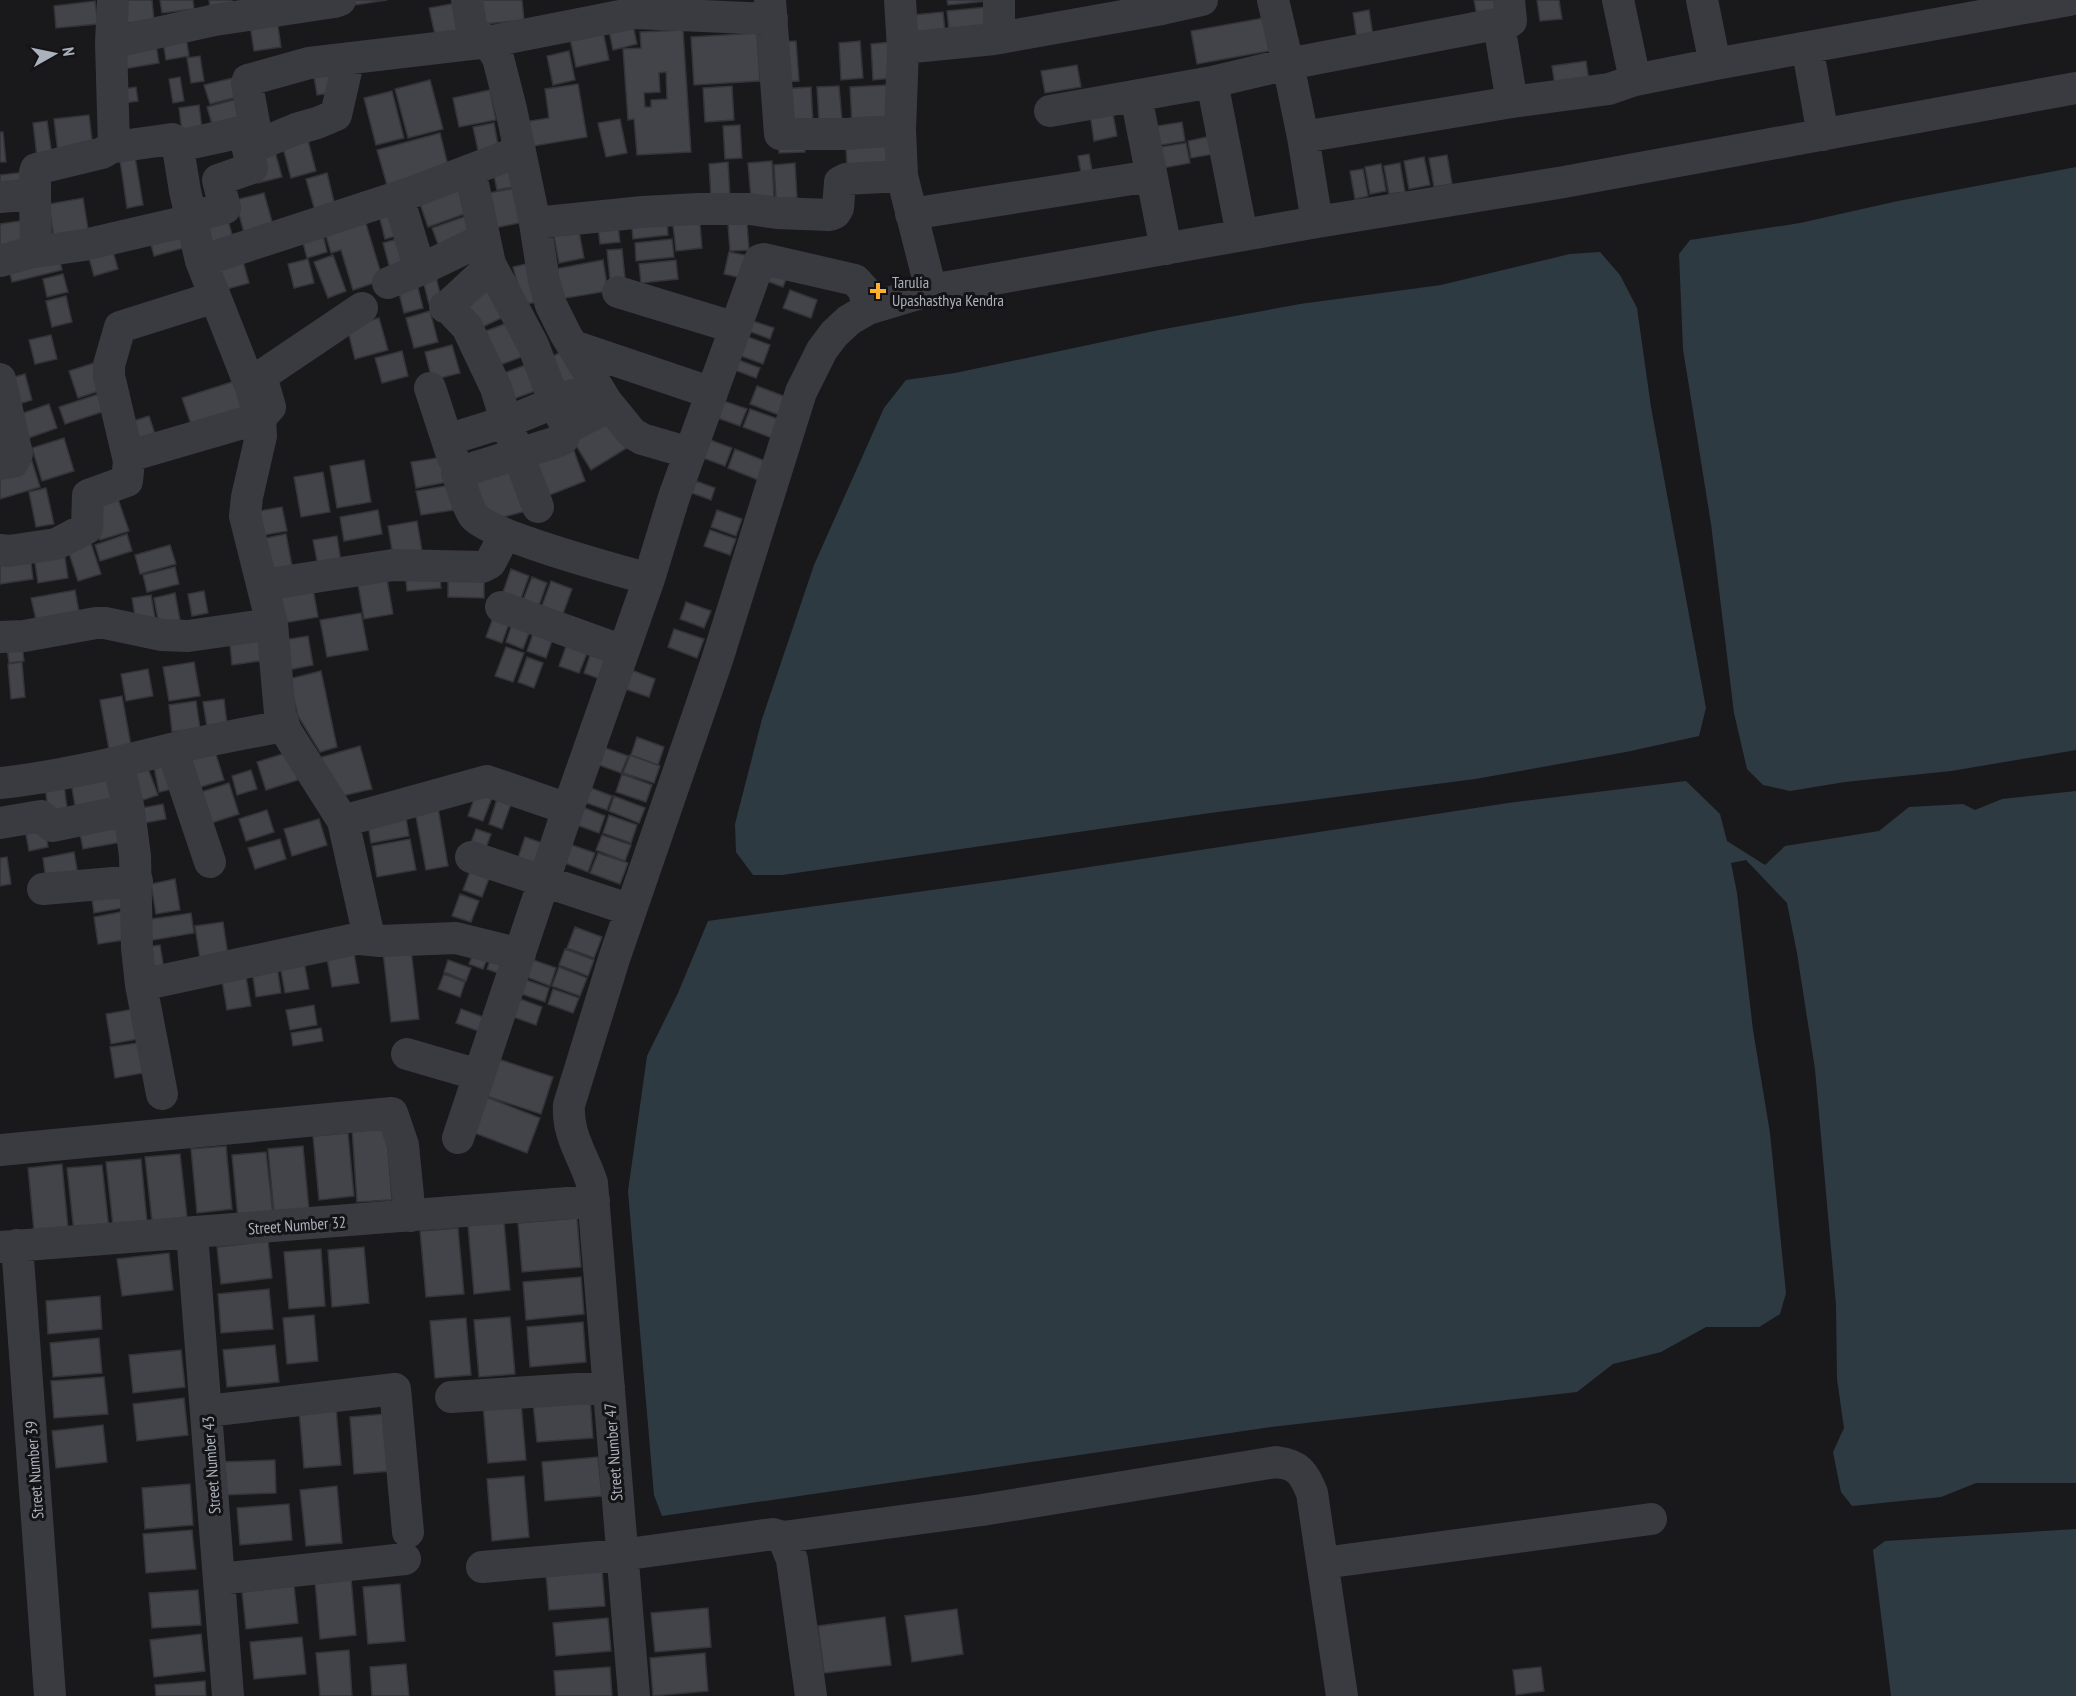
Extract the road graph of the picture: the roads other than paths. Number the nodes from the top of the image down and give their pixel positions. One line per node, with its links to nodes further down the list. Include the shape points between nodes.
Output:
1 (113, 0): 17 (street)
2 (340, 0): 11 (street)
3 (467, 0): 16 (street, via 472,31)
4 (900, 0): 18 (street)
5 (999, 0): 15 (street, via 999,33)
6 (1202, 0): 15 (street)
7 (1273, 0): 21 (street)
8 (1618, 0): 23 (street)
9 (1702, 0): 22 (street)
10 (2069, 0): 22 (street)
11 (274, 6): 17 (street)
12 (601, 10): 13 (street); 16 (street)
13 (771, 10): 29 (street, via 780,134)
14 (1504, 14): 21 (street, via 1496,24); 27 (street)
15 (994, 39): 18 (street)
16 (488, 42): 20 (street); 34 (street, via 498,58)
17 (111, 43): 32 (street)
18 (903, 48): 29 (street)
19 (1809, 57): 30 (street)
20 (349, 58): 33 (street, via 309,63 250,78 247,84 254,128); 42 (street, via 336,115 248,149 252,168 218,180 225,208)
21 (1288, 64): 24 (street); 31 (street)
22 (1715, 64): 23 (street)
23 (1635, 80): 27 (street, via 1609,89)
24 (1212, 82): 26 (street); 45 (street)
25 (2076, 88): 30 (street, Street Number 47)
26 (1136, 96): 28 (street); 37 (street)
27 (1512, 102): 31 (street)
28 (1050, 111)
29 (900, 130): 36 (street)
30 (1823, 135): 43 (street, Street Number 47)
31 (1303, 137): 43 (street)
32 (114, 146): 33 (street, via 172,139); 38 (street, via 102,153 36,169)
33 (178, 146): 42 (street)
34 (520, 151): 35 (street); 44 (street)
35 (470, 170): 40 (street); 48 (street)
36 (902, 176): 41 (street); 44 (street, via 840,182 838,208 830,215 698,209)
37 (1150, 176): 41 (street); 46 (street)
38 (35, 194): 39 (street); 47 (street)
39 (0, 197)
40 (398, 197): 50 (street); 51 (street)
41 (910, 214): 53 (street)
42 (192, 219): 47 (street, via 84,245); 50 (street)
43 (1317, 222): 45 (street, Street Number 47)
44 (535, 223): 59 (street, via 548,295)
45 (1242, 235): 46 (street, Street Number 47)
46 (1166, 249): 53 (street, Street Number 47)
47 (35, 252): 49 (street)
48 (488, 253): 51 (street); 64 (street, via 533,345); 66 (street, via 446,306 468,327 500,397)
49 (0, 261)
50 (201, 261): 55 (street)
51 (420, 270): 52 (street)
52 (388, 283)
53 (931, 290): 57 (street, Street Number 47)
54 (618, 292): 58 (street)
55 (215, 297): 65 (street); 69 (street, via 120,327 109,376)
56 (362, 308): 65 (street, via 261,376 270,407)
57 (868, 309): 58 (street, via 864,290 855,280 764,259); 93 (street, Street Number 47, via 834,334 801,392 717,660)
58 (736, 328): 62 (street)
59 (573, 346): 62 (street); 63 (street)
60 (1, 384): 70 (street, via 16,460)
61 (430, 388): 66 (street, via 451,452)
62 (712, 393): 67 (street)
63 (603, 396): 64 (street); 67 (street, via 642,440)
64 (561, 415): 66 (street); 68 (street, via 563,439)
65 (260, 418): 69 (street, via 142,452); 75 (street, via 261,436 245,516)
66 (506, 422): 68 (street)
67 (690, 453): 74 (street)
68 (519, 454): 71 (street); 72 (street, via 458,473 475,517)
69 (129, 460): 73 (street, via 127,481 88,495 87,528 56,544)
70 (0, 464)
71 (538, 507)
72 (505, 534): 74 (street); 75 (street, via 490,563 482,567 393,565)
73 (0, 550)
74 (649, 579): 79 (street)
75 (263, 585): 77 (street)
76 (501, 607): 79 (street)
77 (272, 624): 78 (street, via 188,636 96,623); 80 (street, via 279,714)
78 (0, 637)
79 (623, 651): 84 (street)
80 (284, 726): 81 (street); 86 (street)
81 (172, 749): 82 (street); 89 (street)
82 (118, 763): 83 (street); 85 (street)
83 (0, 783)
84 (568, 809): 86 (street, via 487,781); 91 (street)
85 (129, 810): 87 (street, via 52,826 41,816); 90 (street)
86 (343, 821): 94 (street, via 368,934)
87 (0, 823)
88 (471, 857): 91 (street)
89 (210, 862)
90 (137, 881): 92 (street); 96 (street)
91 (544, 881): 93 (street); 95 (street)
92 (43, 889)
93 (631, 910): 102 (street, Street Number 47, via 569,1105 571,1134 588,1170)
94 (360, 939): 95 (street, via 456,938); 96 (street)
95 (520, 954): 98 (street)
96 (141, 985): 99 (street)
97 (407, 1054): 98 (street)
98 (479, 1075): 100 (street)
99 (162, 1094)
100 (458, 1138)
101 (0, 1150): 103 (street, via 392,1113 403,1145)
102 (594, 1204): 103 (street, Street Number 32); 106 (street, Street Number 47)
103 (410, 1216): 104 (street, Street Number 32)
104 (192, 1233): 105 (street, Street Number 32); 108 (street, Street Number 43)
105 (8, 1246): 115 (street, Street Number 39)
106 (609, 1388): 107 (street); 111 (street, Street Number 47)
107 (451, 1397)
108 (207, 1411): 114 (street, Street Number 43); 114 (street, via 395,1389 407,1546)
109 (1651, 1519): 112 (street)
110 (783, 1537): 111 (street, via 773,1534); 112 (street, via 982,1510 1276,1462 1289,1464 1304,1474 1312,1493); 118 (street, via 792,1560)
111 (621, 1555): 113 (street); 117 (street, Street Number 47)
112 (1323, 1563): 119 (street)
113 (482, 1567)
114 (219, 1579): 116 (street, Street Number 43)
115 (50, 1696)
116 (228, 1696)
117 (634, 1696)
118 (811, 1696)
119 (1342, 1696)

